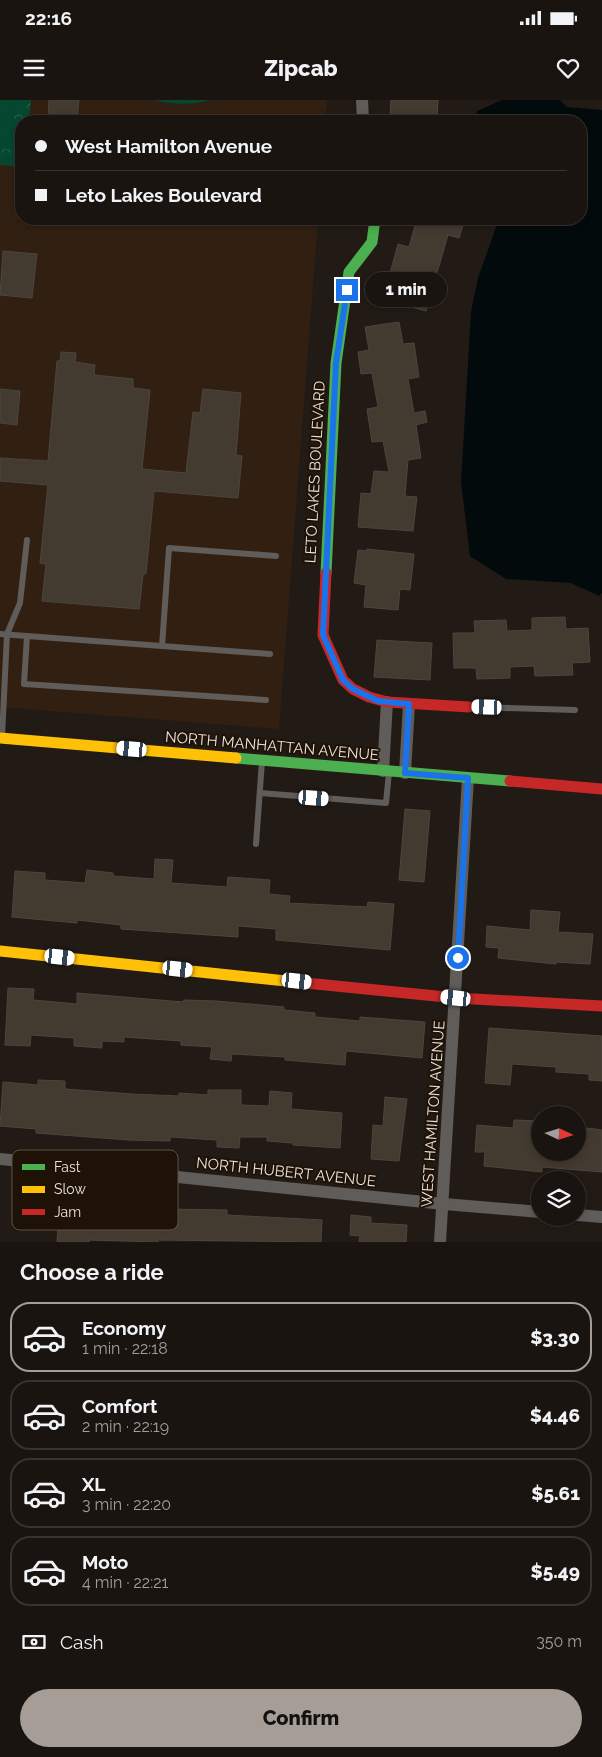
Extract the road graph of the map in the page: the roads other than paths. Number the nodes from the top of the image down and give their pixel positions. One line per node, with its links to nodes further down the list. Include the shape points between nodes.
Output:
1 (362, 100): 2 (street)
2 (363, 115)
3 (374, 225): 11 (street, LETO LAKES BOULEVARD, via 372,242 349,272 336,363 323,635 343,680 361,693)
4 (27, 540): 6 (lane, via 20,603)
5 (276, 556): 8 (lane, via 168,548)
6 (4, 634): 7 (lane); 15 (lane)
7 (27, 636): 8 (lane); 10 (lane, via 24,684)
8 (162, 646): 9 (lane)
9 (270, 654)
10 (266, 700)
11 (387, 702): 12 (street, LETO LAKES BOULEVARD); 17 (street)
12 (409, 704): 13 (street, LETO LAKES BOULEVARD); 18 (street)
13 (469, 707): 14 (lane)
14 (575, 710)
15 (1, 738): 16 (street, NORTH MANHATTAN AVENUE)
16 (262, 760): 17 (street, NORTH MANHATTAN AVENUE); 21 (lane)
17 (386, 771): 18 (street, NORTH MANHATTAN AVENUE); 21 (lane, via 386,803)
18 (405, 773): 19 (street, NORTH MANHATTAN AVENUE)
19 (468, 778): 20 (street, NORTH MANHATTAN AVENUE); 24 (street, WEST HAMILTON AVENUE)
20 (602, 789)
21 (260, 793): 22 (lane)
22 (256, 844)
23 (0, 951): 24 (street)
24 (456, 998): 25 (street); 27 (street, WEST HAMILTON AVENUE)
25 (602, 1006)
26 (178, 1177): 27 (street, NORTH HUBERT AVENUE)
27 (444, 1204): 28 (street, NORTH HUBERT AVENUE); 31 (street, WEST HAMILTON AVENUE)
28 (531, 1211)
29 (586, 1216): 30 (street)
30 (602, 1217)
31 (440, 1242)

